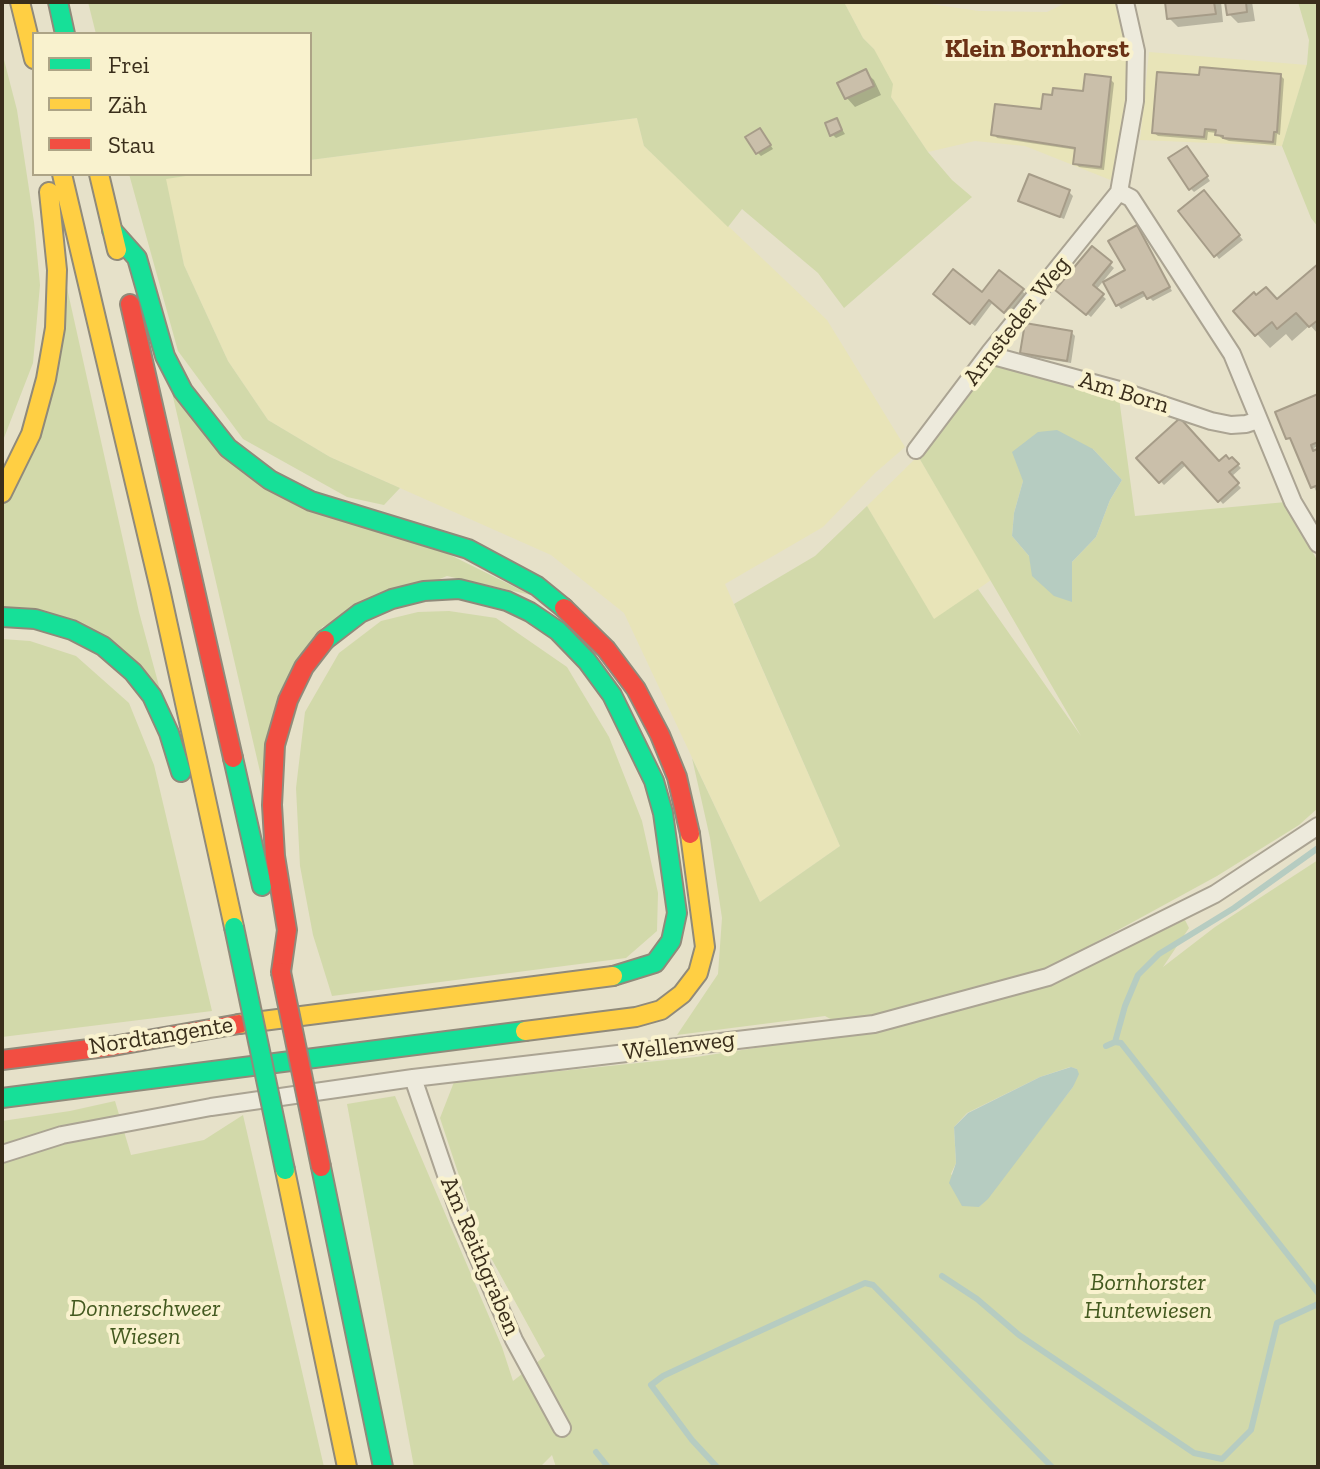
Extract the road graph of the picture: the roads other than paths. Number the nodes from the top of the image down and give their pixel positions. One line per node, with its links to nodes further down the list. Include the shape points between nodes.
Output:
1 (20, 2): 5 (highway)
2 (58, 2): 4 (highway)
3 (1125, 2): 9 (street, via 1136,51 1135,101)
4 (65, 32)
5 (32, 51)
6 (45, 176): 14 (highway, via 57,270 55,328 31,434)
7 (62, 176): 18 (highway, via 160,589)
8 (99, 176): 10 (highway)
9 (1119, 192): 11 (street, Arnsteder Weg); 12 (street, via 1131,198 1226,345)
10 (112, 230): 19 (highway); 22 (highway, Nordtangente, via 137,258 165,356 183,391 228,448 270,480 311,501 468,549 537,586 606,649 636,689 677,777 692,843 705,947 692,985 661,1010 636,1017)
11 (990, 352): 12 (street, Am Born, via 1211,421 1231,425); 13 (street, Arnsteder Weg)
12 (1258, 420): 15 (street, via 1293,502)
13 (916, 450)
14 (2, 493)
15 (1318, 544)
16 (2, 617): 18 (highway, via 35,619 103,646 152,696 179,764 205,875)
17 (1318, 826): 21 (street, Wellenweg, via 1215,894 1048,977 874,1024)
18 (227, 904): 25 (highway, bridge)
19 (278, 921): 20 (highway, Nordtangente, via 272,805 275,745 298,678 327,637 360,613 392,599 459,589 530,612 587,661 640,748 663,813 675,933 661,957 647,968); 26 (highway, bridge, via 281,972)
20 (4, 1059)
21 (413, 1078): 23 (street, Wellenweg, via 136,1120); 24 (street, Am Reithgraben, via 460,1216 514,1340)
22 (2, 1098)
23 (2, 1154)
24 (562, 1428)
25 (347, 1467)
26 (383, 1467)

